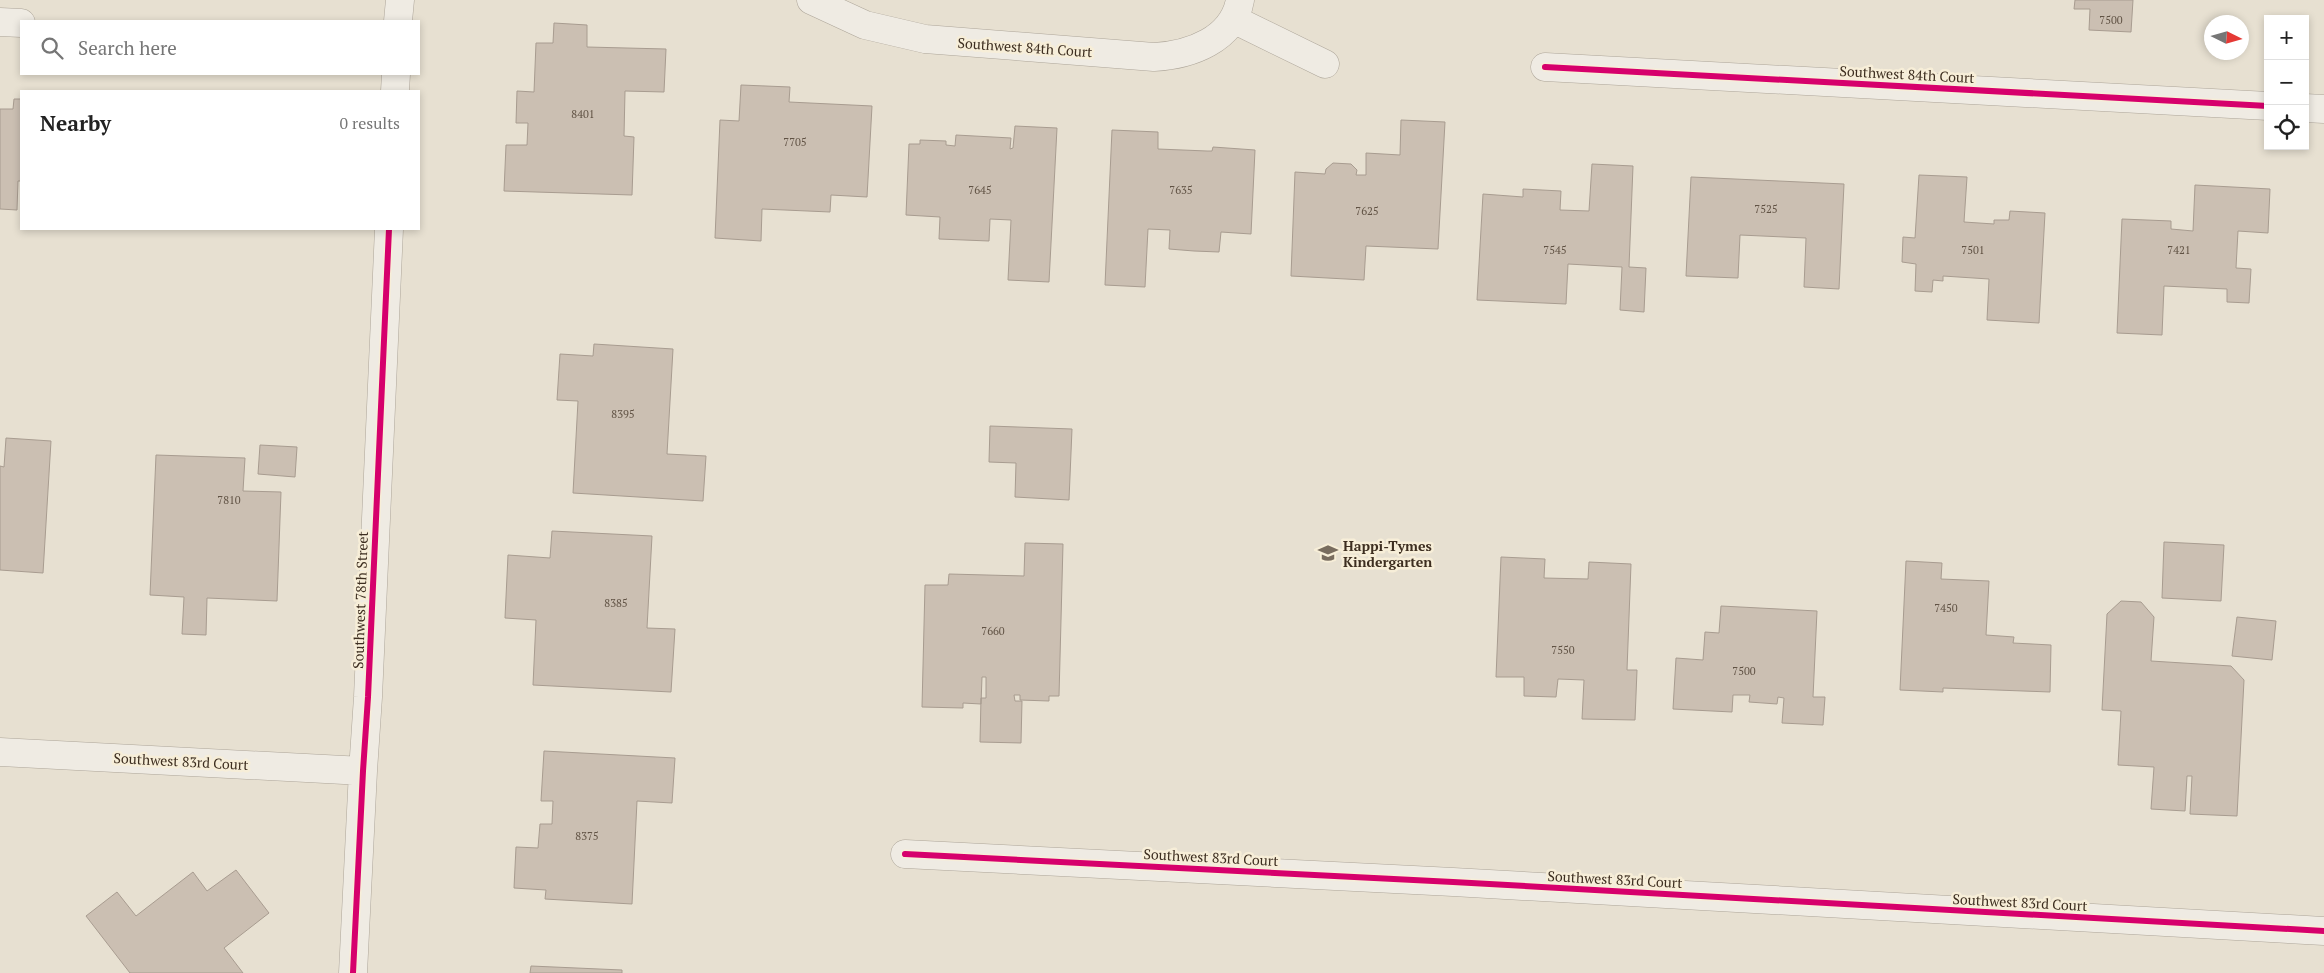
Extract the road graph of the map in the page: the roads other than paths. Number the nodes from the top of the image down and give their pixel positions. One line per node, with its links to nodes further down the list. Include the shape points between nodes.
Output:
1 (400, 0): 4 (street)
2 (811, 0): 3 (street, Southwest 84th Court, via 864,25 925,39 1154,56 1186,53 1201,47 1214,39)
3 (1236, 9): 7 (street)
4 (398, 20)
5 (0, 22): 6 (street)
6 (20, 23)
7 (1325, 64)
8 (1546, 67): 11 (street, Southwest 84th Court)
9 (396, 75): 10 (street)
10 (395, 90)
11 (2264, 106)
12 (2309, 108): 13 (street)
13 (2324, 109)
14 (389, 230): 16 (street, Southwest 78th Street, via 369,687)
15 (0, 752): 16 (street, Southwest 83rd Court)
16 (362, 771): 19 (street, Southwest 78th Street)
17 (905, 854): 18 (street, Southwest 83rd Court)
18 (2324, 931)
19 (353, 973)

